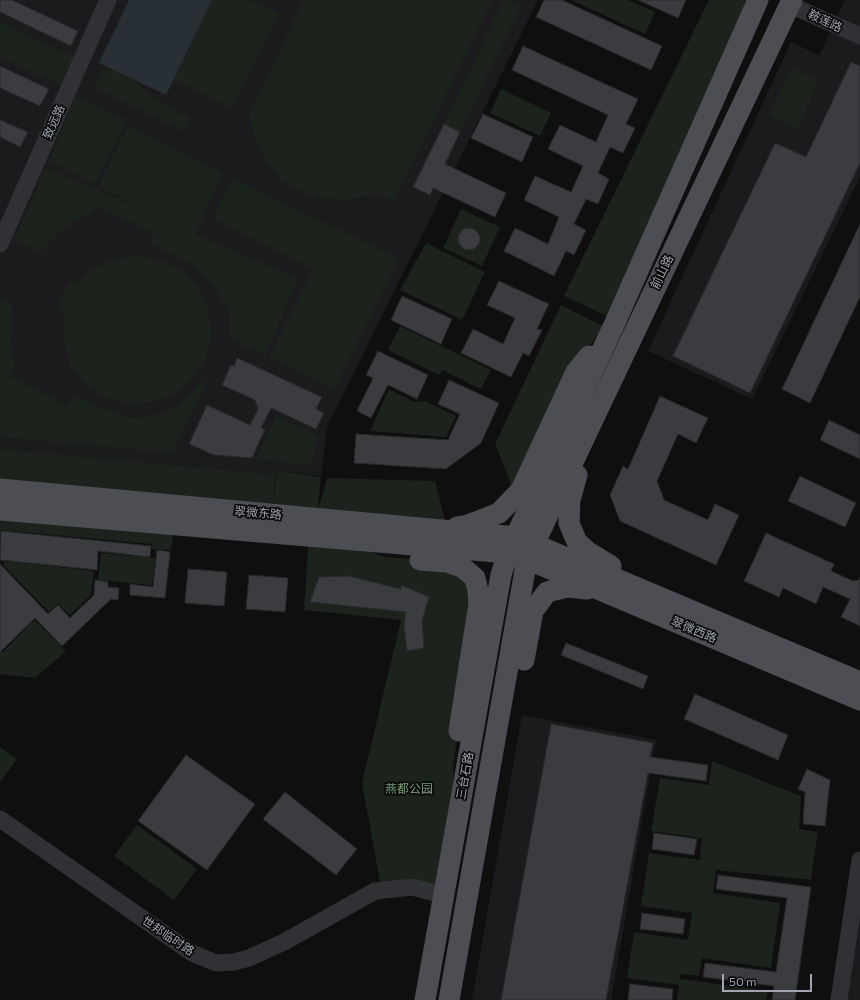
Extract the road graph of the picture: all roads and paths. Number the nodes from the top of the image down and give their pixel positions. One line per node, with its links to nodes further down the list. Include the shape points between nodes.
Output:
1 (108, 0): 5 (street, 致远路)
2 (758, 0): 6 (main road, 前山路)
3 (791, 2): 4 (street, 鞍莲路); 7 (main road, 前山路)
4 (860, 36)
5 (0, 244)
6 (614, 325): 10 (main road, via 576,372 521,490 499,513 468,525); 12 (main road, 前山路)
7 (589, 428): 12 (main road, 前山路); 14 (main road, via 570,500 569,523 577,542 588,552)
8 (0, 488): 10 (main road, 翠微东路)
9 (0, 510): 11 (main road, 翠微东路)
10 (438, 530): 12 (main road, 翠微东路)
11 (333, 538): 12 (main road, 翠微东路); 17 (main road, via 385,557 446,562 462,567 475,578 479,604 453,765)
12 (521, 548): 13 (main road, 翠微西路); 14 (main road, 翠微西路); 17 (main road, 三台石路, via 501,575); 18 (main road, 三台石路)
13 (599, 589): 15 (main road, 翠微西路); 18 (main road, via 567,587 547,592 533,611 504,766)
14 (663, 599): 15 (main road, 翠微西路)
15 (859, 697)
16 (0, 819): 20 (street, 世邦临时路, via 192,953 216,963 249,958 284,942 375,891 412,887)
17 (457, 826): 20 (main road, 三台石路)
18 (475, 852): 22 (main road, 三台石路)
19 (860, 860): 23 (street)
20 (443, 895): 21 (main road, 三台石路)
21 (425, 1000)
22 (449, 1000)
23 (839, 1000)

